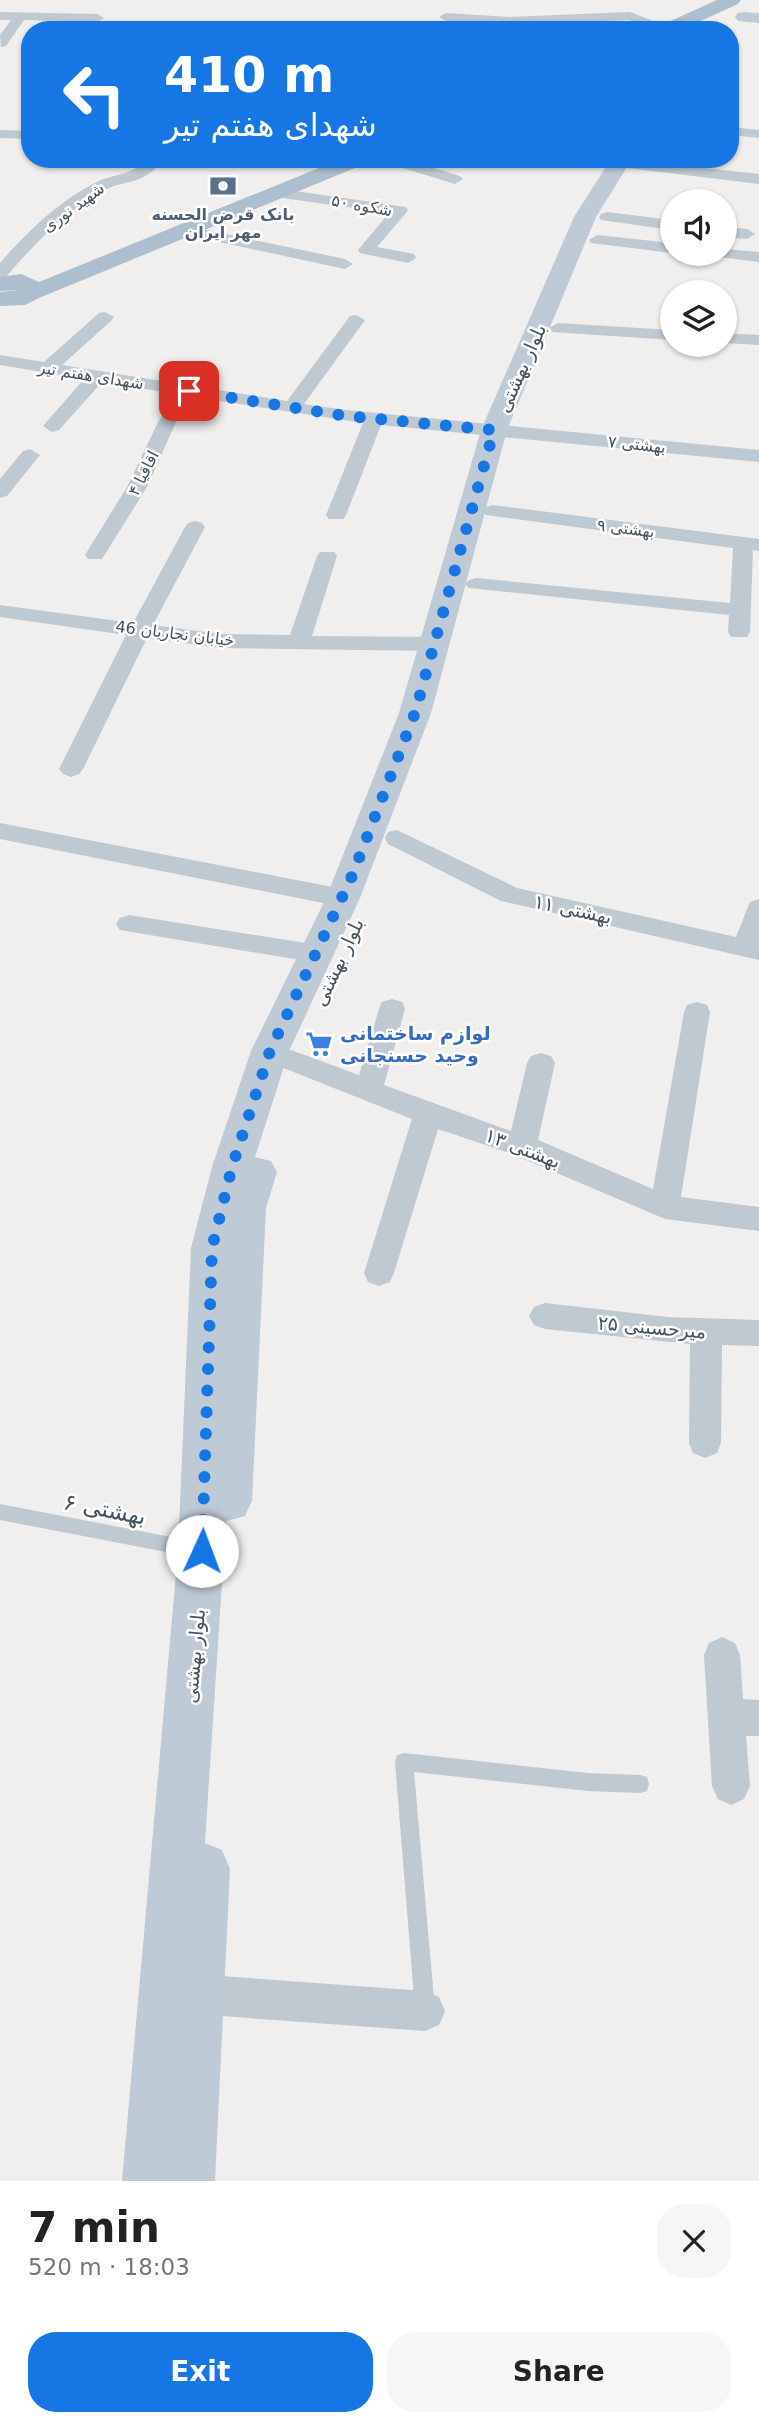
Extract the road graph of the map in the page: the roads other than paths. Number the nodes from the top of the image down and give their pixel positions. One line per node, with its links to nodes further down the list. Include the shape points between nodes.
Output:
1 (78, 0): 5 (street)
2 (732, 0): 11 (main road)
3 (0, 16): 4 (street)
4 (20, 16): 5 (street); 12 (street)
5 (71, 17): 7 (street)
6 (446, 17): 9 (street)
7 (97, 18)
8 (510, 21): 10 (street, via 630,16)
9 (510, 21)
10 (645, 21)
11 (686, 21)
12 (1, 43)
13 (739, 132): 15 (street)
14 (0, 134): 16 (street)
15 (759, 134)
16 (21, 135)
17 (144, 168): 37 (street, شهید نوری, via 128,180 109,182 37,233 10,258)
18 (302, 168): 37 (main road)
19 (337, 168): 26 (main road)
20 (418, 168): 24 (street)
21 (624, 168): 38 (main road, بلوار بهشتی, via 585,217)
22 (627, 168): 28 (main road, بلوار بهشتی)
23 (680, 168): 25 (street)
24 (455, 179)
25 (759, 179)
26 (274, 193): 29 (main road); 35 (street, شکوه ۵۰, via 400,210 366,250)
27 (660, 226): 28 (street)
28 (602, 229): 32 (street); 38 (main road, بلوار بهشتی)
29 (183, 230): 36 (street); 37 (main road)
30 (737, 233): 31 (street)
31 (747, 234)
32 (660, 245)
33 (737, 255): 34 (street)
34 (759, 257)
35 (408, 258)
36 (345, 264)
37 (10, 291)
38 (562, 304): 41 (street); 51 (main road, بلوار بهشتی)
39 (104, 317): 45 (street)
40 (356, 320): 48 (street)
41 (660, 332)
42 (737, 339): 43 (street)
43 (759, 340)
44 (0, 360): 45 (street, شهدای هفتم تیر)
45 (47, 368): 46 (street, شهدای هفتم تیر)
46 (97, 376): 47 (street, شهدای هفتم تیر); 50 (street)
47 (189, 391): 48 (street, شهدای هفتم تیر); 59 (street, اقاقیا ۴, via 167,422 137,488)
48 (292, 407): 49 (street, شهدای هفتم تیر)
49 (374, 418): 51 (street, شهدای هفتم تیر); 56 (street)
50 (52, 426)
51 (504, 431): 53 (street, بهشتی ۷); 55 (main road, بلوار بهشتی); 67 (main road, بلوار بهشتی)
52 (30, 455): 54 (street)
53 (759, 456)
54 (0, 492)
55 (494, 511): 58 (street, بهشتی ۹); 61 (main road, بلوار بهشتی)
56 (336, 515)
57 (195, 527): 64 (street)
58 (751, 544): 62 (street)
59 (96, 555)
60 (327, 556): 66 (street)
61 (476, 584): 62 (street); 67 (main road, بلوار بهشتی)
62 (740, 610): 65 (street)
63 (2, 614): 64 (street, خیابان نجاریان 46)
64 (140, 629): 66 (street, خیابان نجاریان 46, via 219,641); 68 (street)
65 (739, 632)
66 (299, 642): 67 (street, خیابان نجاریان 46)
67 (446, 645): 70 (main road, بلوار بهشتی, via 447,694); 71 (main road, بلوار بهشتی)
68 (71, 769)
69 (0, 831): 71 (street)
70 (397, 838): 74 (street, بهشتی ۱۱, via 510,895); 78 (main road, بلوار بهشتی)
71 (343, 898): 75 (main road, بلوار بهشتی)
72 (759, 908): 74 (street)
73 (130, 924): 75 (street)
74 (752, 949)
75 (318, 954): 91 (main road, بلوار بهشتی, via 270,1051 232,1167 212,1248)
76 (392, 1009): 80 (street)
77 (697, 1012): 83 (street)
78 (291, 1060): 80 (street, بهشتی ۱۳); 96 (main road, بلوار بهشتی, via 246,1208)
79 (541, 1063): 82 (street)
80 (368, 1090): 81 (street, بهشتی ۱۳)
81 (428, 1114): 82 (street, بهشتی ۱۳); 85 (street)
82 (522, 1146): 83 (street, بهشتی ۱۳)
83 (665, 1207): 84 (street, بهشتی ۱۳)
84 (759, 1219)
85 (379, 1273)
86 (545, 1316): 87 (street, میرحسینی ۲۵)
87 (706, 1332): 88 (street, میرحسینی ۲۵); 89 (street)
88 (759, 1333)
89 (705, 1443)
90 (0, 1512): 91 (lane, بهشتی ۶)
91 (202, 1551): 98 (main road, بلوار بهشتی)
92 (722, 1656): 93 (street)
93 (743, 1717): 95 (street)
94 (640, 1784): 97 (lane, via 404,1762)
95 (731, 1786)
96 (194, 1994): 97 (street); 99 (main road, بلوار بهشتی)
97 (425, 2011)
98 (152, 2181)
99 (185, 2181)

